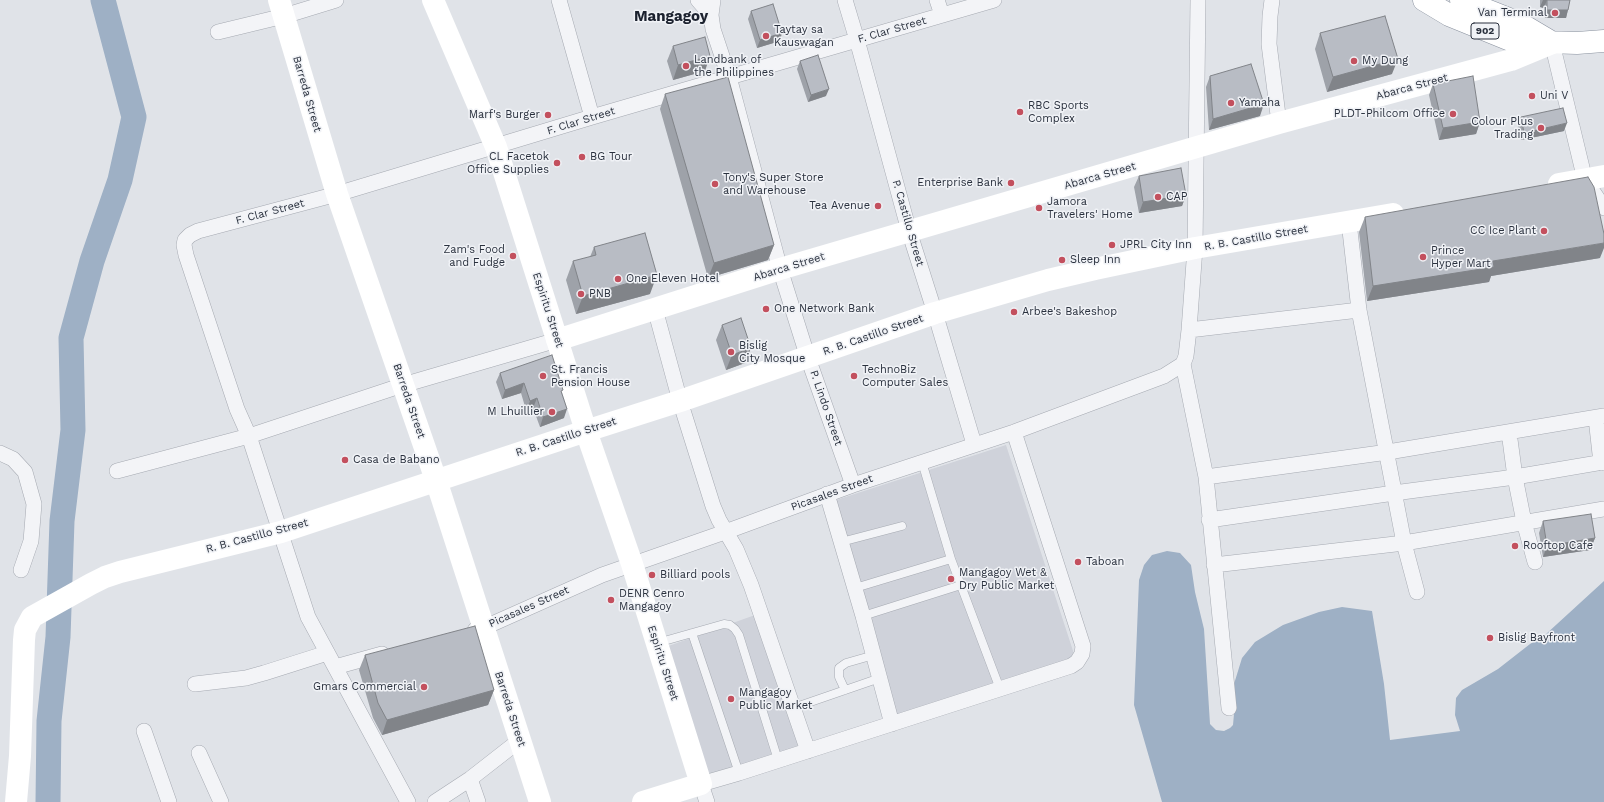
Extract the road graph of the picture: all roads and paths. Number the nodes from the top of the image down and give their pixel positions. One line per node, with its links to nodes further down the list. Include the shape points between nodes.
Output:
1 (336, 0): 13 (street)
2 (433, 0): 22 (main road, Espiritu Street)
3 (559, 0): 20 (street)
4 (698, 0): 12 (street)
5 (845, 0): 16 (street, P. Castillo Street)
6 (937, 0): 14 (street)
7 (994, 0): 14 (street, F. Clar Street)
8 (1198, 0): 23 (street)
9 (1272, 0): 21 (street, via 1269,44)
10 (1424, 0): 18 (main road, 902, via 1449,15 1513,41)
11 (1461, 0): 18 (main road, 902, via 1519,23)
12 (712, 7): 19 (street, P. Lindo Street, via 713,29)
13 (281, 8): 15 (street); 26 (main road, Barreda Street)
14 (942, 15): 16 (street, F. Clar Street)
15 (218, 32)
16 (857, 40): 19 (street, F. Clar Street); 30 (street, P. Castillo Street)
17 (1604, 41): 18 (main road, 902)
18 (1552, 43): 21 (main road, Abarca Street, via 1511,60); 24 (street)
19 (729, 77): 20 (street, F. Clar Street); 32 (street, P. Lindo Street)
20 (592, 117): 22 (street, F. Clar Street)
21 (1280, 123): 23 (main road, Abarca Street)
22 (496, 147): 26 (street, F. Clar Street); 37 (main road, Espiritu Street)
23 (1197, 148): 30 (main road, Abarca Street); 31 (street)
24 (1595, 178): 25 (main road); 27 (street)
25 (1538, 188)
26 (336, 194): 40 (main road, Barreda Street); 46 (street, F. Clar Street, via 198,231 185,240 186,255 237,409)
27 (1604, 208)
28 (1412, 210): 29 (main road, R. B. Castillo Street)
29 (1349, 222): 31 (main road, R. B. Castillo Street); 34 (street)
30 (909, 231): 32 (main road, Abarca Street); 35 (street, P. Castillo Street)
31 (1195, 248): 35 (main road, R. B. Castillo Street, via 1048,280); 36 (street)
32 (780, 269): 33 (main road, Abarca Street); 38 (street, P. Lindo Street)
33 (655, 309): 37 (main road, Abarca Street); 41 (street)
34 (1359, 310): 36 (street); 48 (street)
35 (935, 313): 38 (main road, R. B. Castillo Street); 47 (street, P. Castillo Street)
36 (1189, 330): 39 (street)
37 (557, 340): 40 (street); 43 (main road, Espiritu Street)
38 (808, 358): 41 (main road, R. B. Castillo Street); 56 (street, P. Lindo Street)
39 (1183, 364): 44 (street, Picasales Street, via 1164,376); 53 (street)
40 (403, 384): 46 (street); 55 (main road, Barreda Street)
41 (680, 401): 43 (main road, R. B. Castillo Street); 64 (street, via 713,506)
42 (1600, 417): 45 (street); 51 (street)
43 (586, 430): 55 (main road, R. B. Castillo Street); 69 (main road, Espiritu Street)
44 (1014, 432): 47 (street, Picasales Street); 86 (street, via 1083,646 1082,654 1071,666)
45 (1509, 432): 48 (street); 54 (street)
46 (249, 436): 52 (street); 63 (street)
47 (974, 444): 50 (street, Picasales Street)
48 (1388, 452): 53 (street); 57 (street)
49 (0, 453): 71 (street, via 13,459 25,472 34,504 31,541)
50 (922, 462): 56 (street, Picasales Street); 67 (lane)
51 (1602, 462): 54 (street)
52 (117, 471)
53 (1206, 477): 60 (street)
54 (1515, 477): 57 (street); 61 (street)
55 (436, 480): 63 (main road, R. B. Castillo Street); 76 (main road, Barreda Street)
56 (853, 485): 58 (street, Picasales Street)
57 (1394, 493): 60 (street); 66 (street)
58 (827, 494): 64 (street, Picasales Street); 65 (street)
59 (1604, 509): 61 (street)
60 (1209, 520): 70 (street)
61 (1524, 522): 66 (street); 68 (street)
62 (902, 526): 65 (lane)
63 (281, 532): 81 (street, via 308,617); 99 (main road, R. B. Castillo Street, via 120,572 91,584 32,617 25,630 24,640)
64 (725, 532): 69 (street, Picasales Street); 88 (street, via 751,585)
65 (842, 542): 73 (street)
66 (1404, 542): 70 (street); 74 (street)
67 (951, 559): 72 (lane); 73 (lane)
68 (1534, 562)
69 (632, 564): 76 (street, Picasales Street, via 585,582); 79 (main road, Espiritu Street)
70 (1214, 565): 89 (street)
71 (21, 570)
72 (960, 585): 75 (lane); 86 (lane)
73 (855, 588): 75 (street)
74 (1417, 592)
75 (863, 616): 82 (street)
76 (483, 628): 78 (street, Picasales Street); 92 (main road, Barreda Street)
77 (692, 633): 79 (lane); 95 (lane, via 724,624 735,629); 96 (lane)
78 (461, 634)
79 (656, 643): 98 (main road, Espiritu Street)
80 (394, 651): 83 (street)
81 (327, 653): 83 (street); 85 (street, via 246,678)
82 (874, 655): 84 (street); 87 (lane, via 846,663 839,668)
83 (335, 667): 102 (street)
84 (880, 678): 87 (lane); 90 (street)
85 (195, 684)
86 (1000, 689): 90 (street)
87 (844, 690): 88 (lane)
88 (793, 708): 93 (street)
89 (1228, 708)
90 (892, 724): 93 (street)
91 (144, 731): 100 (street)
92 (520, 740): 97 (street); 105 (main road, Barreda Street)
93 (808, 751): 95 (street)
94 (199, 754): 101 (street)
95 (778, 760): 96 (street)
96 (739, 773): 98 (street)
97 (470, 779): 103 (street); 104 (street)
98 (704, 793): 106 (main road)
99 (16, 802)
100 (169, 802)
101 (221, 802)
102 (408, 802)
103 (435, 802)
104 (478, 802)
105 (540, 802)
106 (643, 802)

